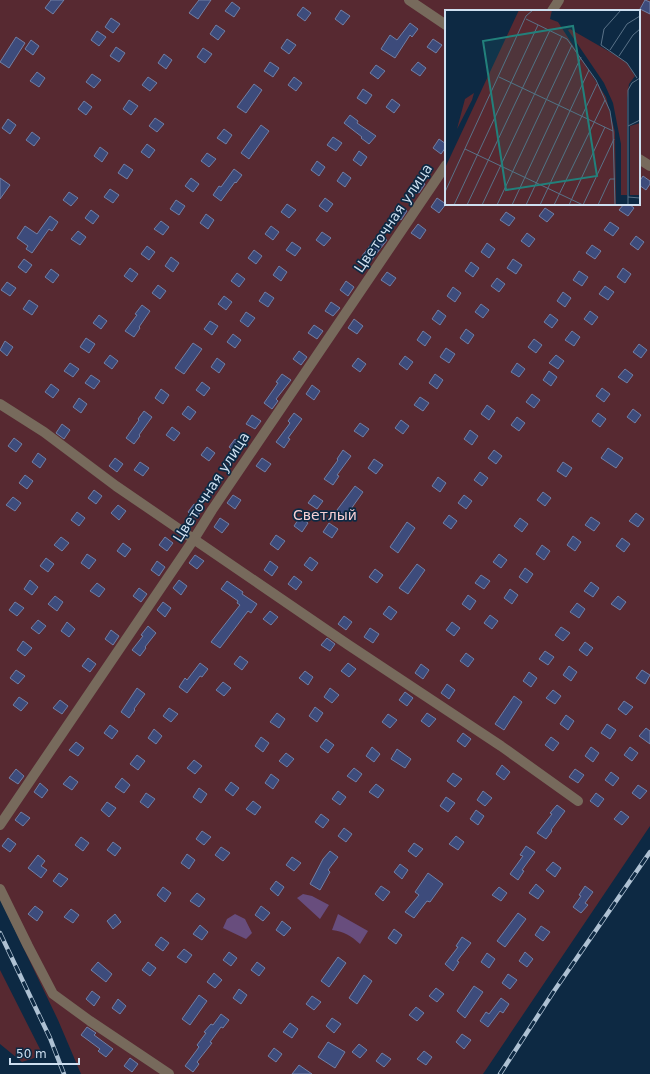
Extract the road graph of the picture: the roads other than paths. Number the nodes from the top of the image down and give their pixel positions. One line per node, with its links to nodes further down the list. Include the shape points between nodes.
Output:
1 (409, 0): 4 (street)
2 (559, 0): 3 (street)
3 (553, 10)
4 (445, 24)
5 (640, 160): 7 (street)
6 (445, 165): 9 (street, Цветочная улица)
7 (650, 166)
8 (0, 404): 9 (street, via 44,432 116,486)
9 (194, 539): 10 (street, via 501,746); 11 (street, Цветочная улица)
10 (578, 801)
11 (0, 825)
12 (0, 889): 13 (street, via 53,994)
13 (169, 1074)

